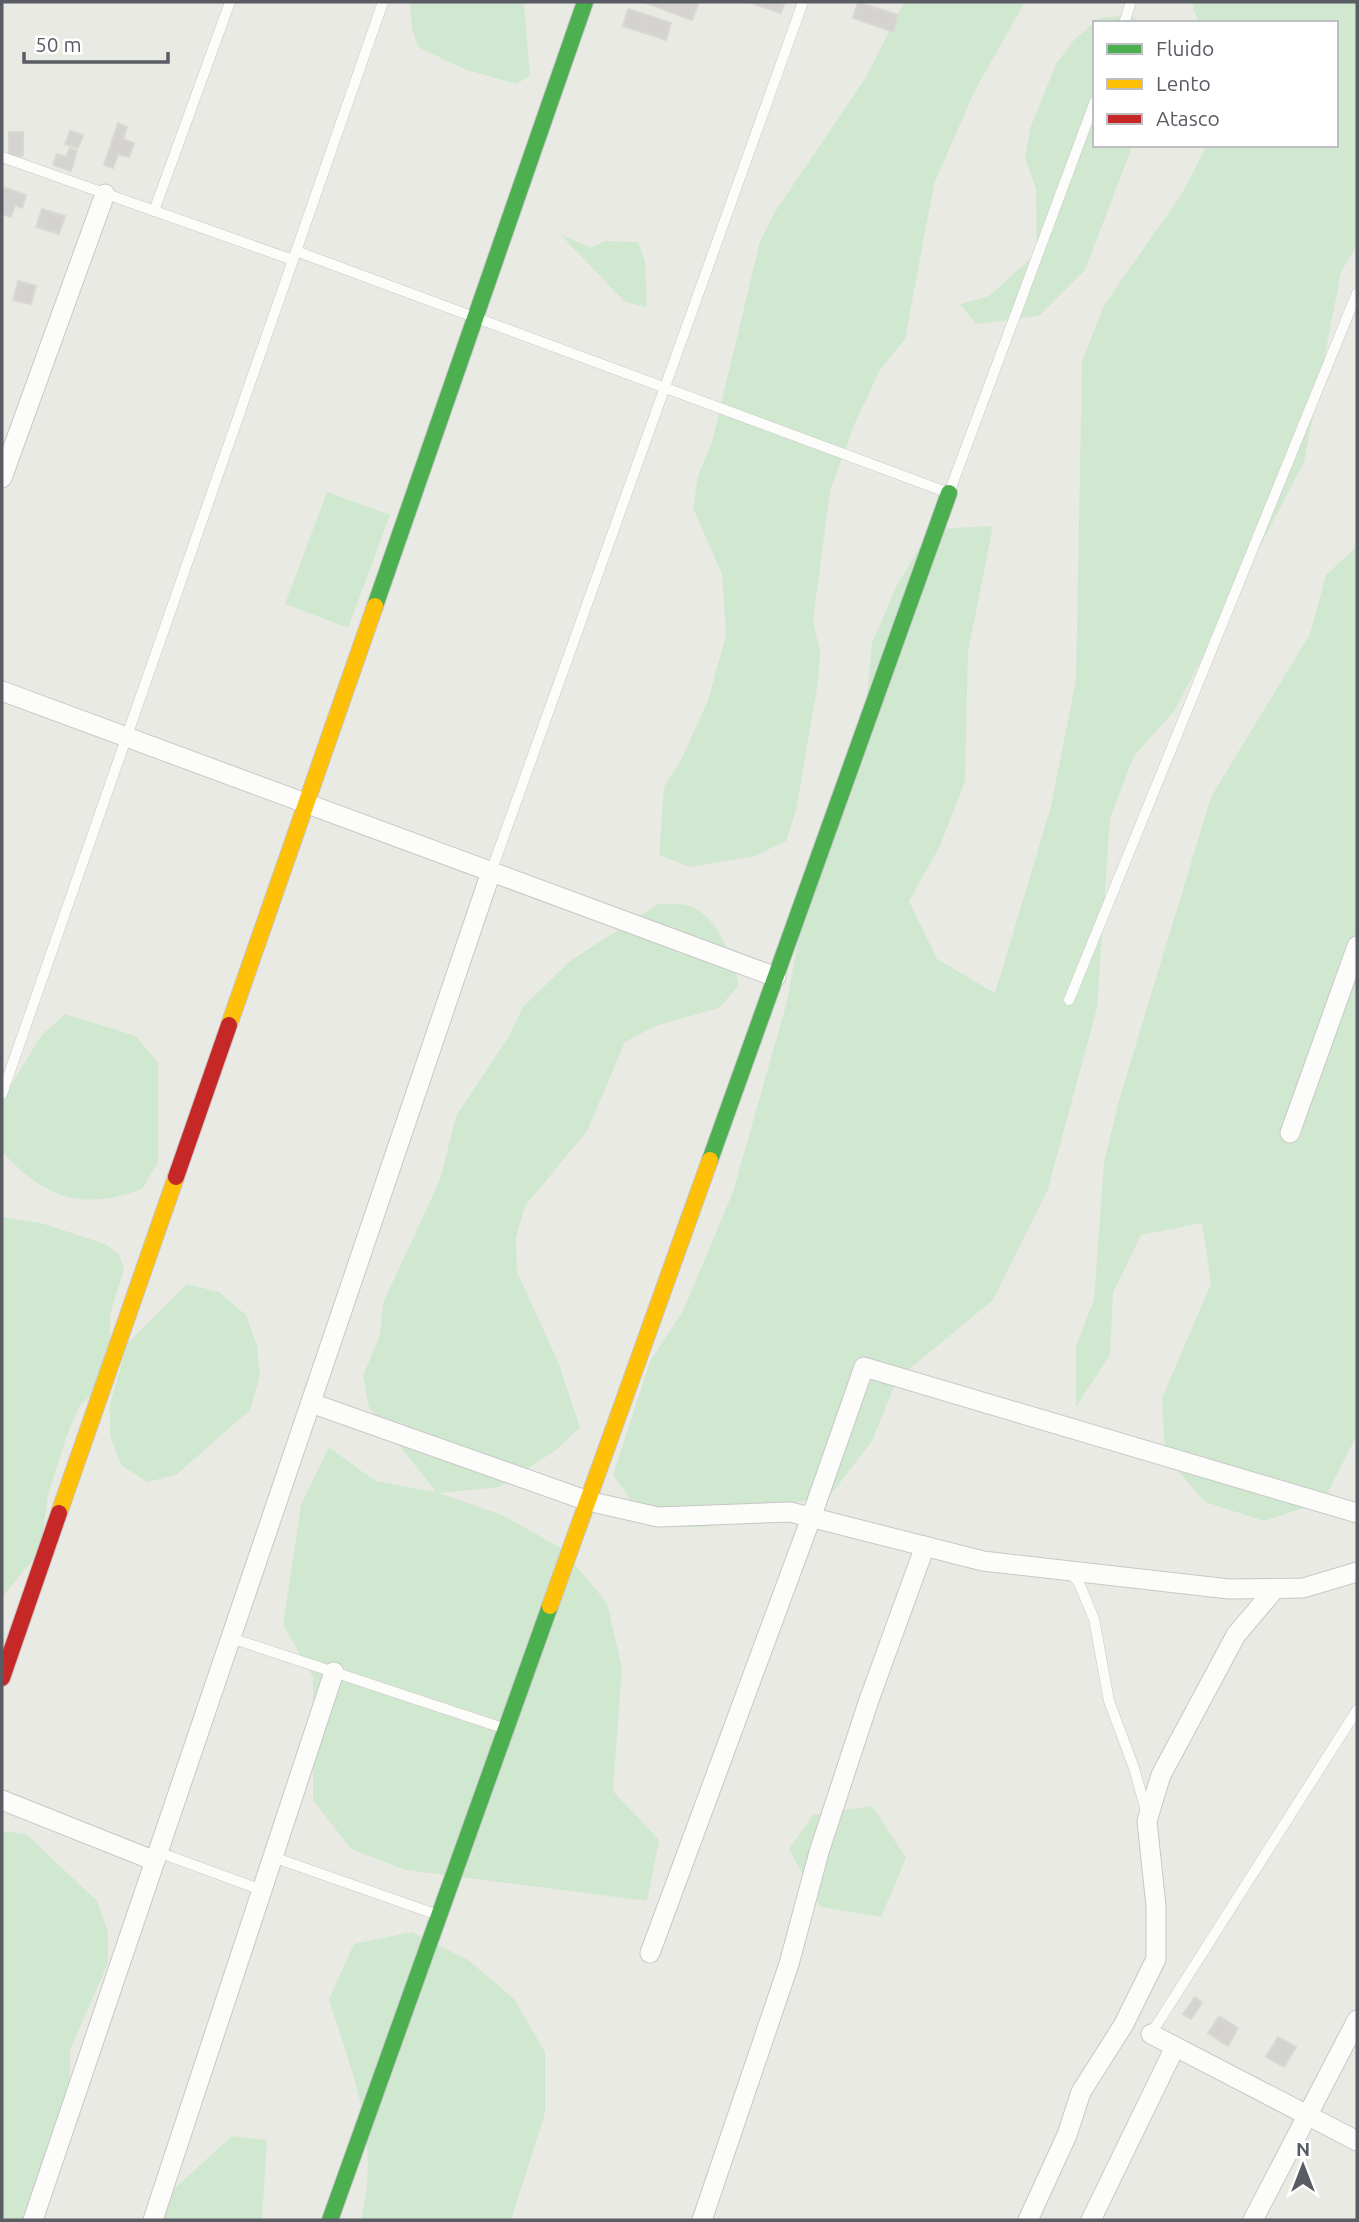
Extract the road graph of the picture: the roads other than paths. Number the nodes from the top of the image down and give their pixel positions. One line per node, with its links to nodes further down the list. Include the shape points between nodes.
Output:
1 (230, 2): 10 (lane)
2 (383, 2): 11 (lane)
3 (585, 2): 13 (street)
4 (803, 2): 14 (lane)
5 (1132, 2): 6 (lane)
6 (1125, 21)
7 (1093, 106): 16 (lane)
8 (2, 157): 9 (lane)
9 (105, 194): 10 (lane); 15 (street)
10 (153, 211): 11 (lane)
11 (295, 256): 13 (lane); 18 (lane)
12 (1357, 293): 23 (lane)
13 (476, 317): 14 (lane); 19 (street)
14 (665, 388): 16 (lane); 20 (lane)
15 (2, 478)
16 (949, 493): 22 (street)
17 (2, 691): 18 (street)
18 (127, 737): 19 (street); 24 (lane)
19 (307, 804): 20 (street); 36 (street)
20 (492, 872): 22 (street); 26 (street)
21 (1357, 946): 25 (street)
22 (776, 977): 27 (street)
23 (1069, 1000)
24 (2, 1094)
25 (1290, 1133)
26 (311, 1403): 27 (street); 34 (street)
27 (588, 1501): 29 (street, via 658,1517 790,1512); 38 (street)
28 (1357, 1514): 29 (street, via 864,1367)
29 (811, 1518): 30 (street); 45 (street)
30 (925, 1546): 31 (street, via 983,1561); 54 (street, via 864,1712 818,1852 789,1964)
31 (1069, 1571): 33 (street, via 1229,1590); 40 (lane, via 1094,1619 1109,1702)
32 (1357, 1572): 33 (street, via 1303,1588)
33 (1274, 1590): 40 (street, via 1236,1635 1161,1775)
34 (231, 1637): 35 (lane); 41 (street)
35 (334, 1672): 38 (lane); 42 (street)
36 (2, 1678)
37 (1357, 1710): 47 (lane)
38 (506, 1729): 44 (street)
39 (2, 1800): 41 (street)
40 (1147, 1818): 55 (street, via 1156,1959 1124,2024 1080,2092 1067,2135)
41 (157, 1857): 43 (lane); 51 (street)
42 (273, 1857): 43 (street); 44 (lane)
43 (262, 1890): 52 (street)
44 (439, 1916): 53 (street)
45 (650, 1953)
46 (1357, 2020): 49 (street)
47 (1151, 2035): 48 (street)
48 (1175, 2046): 49 (street); 56 (street)
49 (1307, 2116): 50 (street); 57 (street)
50 (1357, 2141)
51 (33, 2220)
52 (153, 2220)
53 (330, 2220)
54 (702, 2220)
55 (1028, 2220)
56 (1091, 2220)
57 (1253, 2220)

